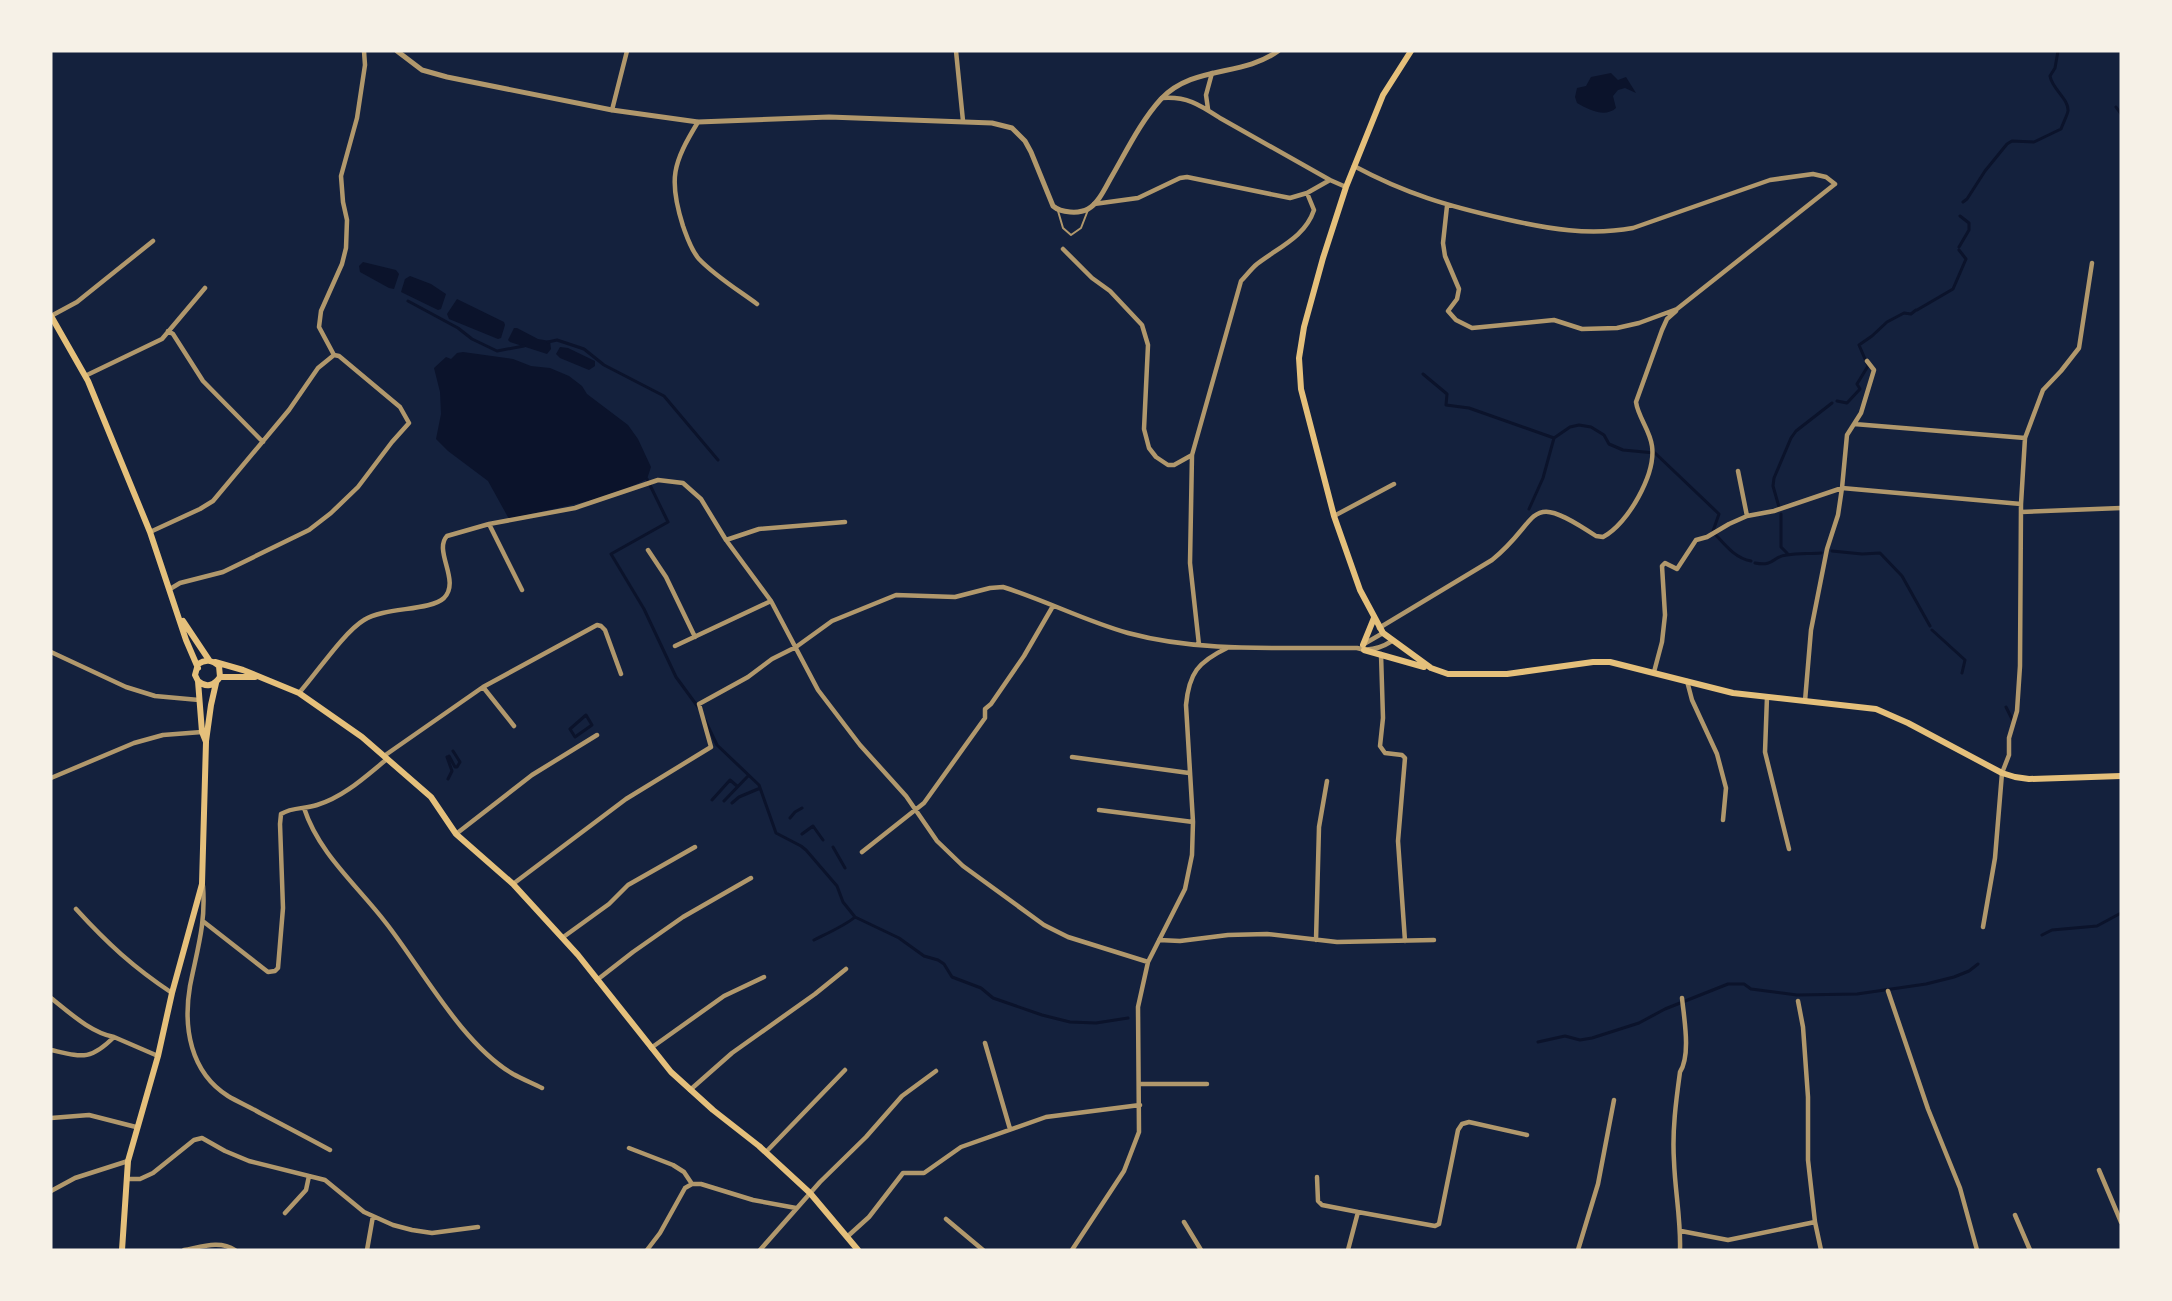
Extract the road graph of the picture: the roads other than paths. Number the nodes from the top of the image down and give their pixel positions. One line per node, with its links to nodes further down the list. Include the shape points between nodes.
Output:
1 (364, 51): 29 (street, via 357,118 341,176 346,248 321,311 319,327)
2 (397, 51): 10 (street, via 422,70 447,77)
3 (627, 51): 10 (street)
4 (956, 51): 11 (street)
5 (1278, 51): 7 (street, via 1257,63)
6 (1411, 51): 13 (main road, via 1383,95)
7 (1212, 73): 8 (street, via 1185,80); 9 (street, via 1206,95)
8 (1162, 98): 9 (street, via 1180,97); 17 (street)
9 (1208, 109): 14 (street)
10 (612, 110): 12 (street)
11 (963, 121): 12 (street, via 829,117); 19 (street, via 1012,128 1031,152)
12 (698, 122): 25 (street, via 681,150 676,169 674,188 685,232 698,258)
13 (1354, 166): 15 (main road); 18 (street)
14 (1330, 180): 15 (street); 16 (street)
15 (1346, 187): 42 (main road, via 1304,327 1299,358 1301,389)
16 (1307, 193): 17 (street, via 1282,198 1180,177 1138,198); 35 (street, via 1314,210 1307,227 1240,281)
17 (1094, 204): 20 (street)
18 (1447, 206): 26 (street, via 1443,243 1459,289 1448,311 1465,326 1554,320 1582,329 1602,329 1629,325); 26 (street, via 1532,225 1610,232 1668,217 1770,180 1813,174 1835,184)
19 (1057, 209): 20 (street); 20 (lane, via 1063,228 1071,235 1081,228)
20 (1088, 210)
21 (153, 241): 27 (street, via 77,302)
22 (1063, 249): 35 (street, via 1142,326 1148,345 1144,429 1149,448 1168,465)
23 (2092, 263): 33 (street, via 2079,348 2043,390)
24 (205, 288): 28 (street)
25 (757, 304)
26 (1677, 309): 55 (street, via 1662,330 1636,402 1652,456 1649,472 1629,512 1603,537 1557,513 1540,511 1492,560)
27 (51, 316): 31 (main road)
28 (168, 331): 31 (street, via 162,339); 34 (street, via 203,381)
29 (334, 355): 34 (street, via 318,368); 49 (street, via 400,407 409,423 358,487 309,530 223,572)
30 (1867, 361): 32 (street, via 1874,370)
31 (86, 376): 46 (main road)
32 (1854, 424): 33 (street); 38 (street, via 1847,435)
33 (2025, 438): 39 (street)
34 (263, 442): 46 (street, via 213,501)
35 (1192, 455): 58 (street, via 1190,563)
36 (1738, 471): 43 (street)
37 (1394, 484): 42 (street)
38 (1842, 488): 39 (street); 43 (street); 78 (street, via 1811,630)
39 (2021, 504): 41 (street)
40 (2121, 508): 41 (street)
41 (2020, 512): 86 (street, via 2017,711)
42 (1334, 516): 54 (main road)
43 (1747, 516): 68 (street, via 1696,540 1677,569 1665,563 1662,566 1665,615)
44 (844, 522): 47 (street, via 759,529)
45 (489, 524): 47 (street, via 575,508 658,480 675,481 690,488 700,499); 50 (street); 75 (street, via 443,540 450,585 440,601 378,613 364,620)
46 (150, 532): 49 (main road)
47 (726, 540): 51 (street)
48 (648, 550): 56 (street)
49 (170, 589): 52 (main road)
50 (522, 590)
51 (771, 601): 56 (street); 60 (street)
52 (176, 606): 65 (main road); 66 (main road)
53 (1053, 606): 58 (street, via 1128,633); 60 (street, via 1003,587 944,598 900,594 832,621); 91 (street, via 1024,656 985,709 985,718)
54 (1374, 618): 55 (main road); 62 (main road)
55 (1381, 631): 57 (main road); 62 (street)
56 (695, 636): 59 (street)
57 (1392, 641): 62 (street, via 1378,649); 67 (main road)
58 (1199, 645): 61 (street)
59 (675, 646)
60 (796, 647): 91 (street, via 818,690); 101 (street, via 699,704 711,747 626,799)
61 (1229, 647): 62 (street); 85 (street, via 1202,661 1188,688)
62 (1361, 648): 64 (main road)
63 (51, 652): 77 (street, via 126,687 155,696)
64 (1381, 654): 67 (main road); 108 (street, via 1380,746 1385,753 1405,758 1398,842)
65 (212, 661): 66 (main road, via 198,664); 70 (main road); 71 (main road, via 219,666)
66 (198, 668): 72 (main road)
67 (1431, 669): 68 (main road, via 1448,674 1507,674 1610,662)
68 (1653, 672): 73 (main road)
69 (621, 674): 74 (street, via 605,630 597,625)
70 (259, 676): 71 (main road); 75 (main road)
71 (218, 680): 72 (main road, via 210,686); 82 (main road)
72 (198, 681): 77 (main road)
73 (1688, 681): 76 (main road); 93 (street, via 1726,788)
74 (483, 687): 79 (street); 84 (street, via 408,738)
75 (299, 693): 84 (main road)
76 (1767, 697): 78 (main road); 97 (street, via 1765,752)
77 (199, 700): 80 (main road)
78 (1805, 701): 86 (main road, via 1876,709)
79 (514, 726)
80 (202, 732): 82 (main road); 88 (street, via 164,735 134,743)
81 (597, 735): 95 (street, via 532,775)
82 (206, 742): 100 (main road)
83 (1072, 757): 85 (street)
84 (386, 758): 90 (street, via 352,787 330,800); 95 (main road, via 431,797)
85 (1189, 773): 94 (street)
86 (2002, 773): 87 (main road, via 2030,779); 104 (street, via 1995,858)
87 (2121, 776)
88 (51, 778)
89 (1327, 781): 107 (street, via 1319,827)
90 (304, 808): 103 (street, via 288,810 280,818 283,909 278,968 268,972); 128 (street, via 310,826 333,860 386,922 474,1041 512,1073)
91 (917, 810): 98 (street); 110 (street, via 937,840 963,867 1044,925 1068,937)
92 (1099, 810): 94 (street)
93 (1723, 820)
94 (1193, 822): 106 (street, via 1185,889)
95 (456, 834): 101 (main road)
96 (695, 847): 105 (street, via 628,885)
97 (1790, 849)
98 (862, 852)
99 (752, 878): 113 (street, via 683,916)
100 (202, 884): 103 (street); 115 (main road)
101 (513, 884): 105 (main road)
102 (76, 909): 115 (street, via 108,944)
103 (204, 922): 137 (street, via 188,1016 190,1042 202,1071 226,1095)
104 (1983, 927)
105 (562, 938): 113 (main road)
106 (1159, 940): 107 (street, via 1267,934); 110 (street)
107 (1316, 940): 108 (street)
108 (1405, 940): 109 (street)
109 (1434, 940)
110 (1148, 962): 126 (street, via 1138,1007)
111 (846, 969): 129 (street, via 732,1053)
112 (764, 977): 121 (street, via 724,996)
113 (597, 980): 121 (main road)
114 (1888, 991): 173 (street, via 1932,1121 1960,1188)
115 (172, 993): 123 (main road)
116 (51, 998): 119 (street, via 75,1018)
117 (1682, 998): 157 (street, via 1685,1043 1675,1108 1674,1159)
118 (1798, 1001): 154 (street)
119 (114, 1037): 122 (street, via 94,1054); 123 (street)
120 (985, 1043): 134 (street)
121 (651, 1048): 129 (main road)
122 (51, 1050)
123 (158, 1056): 133 (main road)
124 (845, 1070): 138 (street)
125 (936, 1071): 146 (street, via 902,1096)
126 (1139, 1084): 127 (street); 131 (street)
127 (1207, 1084)
128 (542, 1088)
129 (690, 1090): 138 (main road)
130 (1614, 1100): 170 (street, via 1598,1184)
131 (1140, 1105): 134 (street, via 1052,1116); 167 (street, via 1139,1132 1124,1171)
132 (51, 1118): 133 (street, via 89,1115)
133 (136, 1127): 139 (main road)
134 (1010, 1129): 158 (street, via 961,1147 924,1173 903,1173 869,1217)
135 (1527, 1135): 148 (street, via 1469,1122 1462,1124 1439,1224 1435,1226)
136 (629, 1148): 144 (street, via 673,1165)
137 (330, 1150)
138 (766, 1152): 146 (main road)
139 (128, 1161): 143 (main road); 145 (street, via 75,1178)
140 (2099, 1170): 155 (street)
141 (309, 1176): 143 (street, via 249,1161 197,1138 153,1173); 149 (street, via 306,1190); 151 (street, via 325,1180)
142 (1317, 1177): 148 (street, via 1318,1201 1322,1205)
143 (127, 1179): 159 (main road)
144 (692, 1184): 147 (street); 163 (street, via 685,1188)
145 (51, 1191)
146 (810, 1193): 147 (street); 158 (main road)
147 (796, 1208): 164 (street)
148 (1358, 1212): 169 (street)
149 (285, 1213)
150 (2015, 1215): 174 (street)
151 (373, 1216): 156 (street, via 432,1233); 162 (street)
152 (946, 1219): 166 (street)
153 (1184, 1222): 168 (street)
154 (1815, 1222): 157 (street, via 1728,1240); 172 (street)
155 (2121, 1222)
156 (478, 1227)
157 (1681, 1231): 171 (street)
158 (848, 1236): 165 (main road)
159 (122, 1250)
160 (184, 1250): 161 (street, via 213,1245 228,1245)
161 (235, 1250)
162 (367, 1250)
163 (647, 1250)
164 (760, 1250)
165 (858, 1250)
166 (983, 1250)
167 (1072, 1250)
168 (1201, 1250)
169 (1348, 1250)
170 (1578, 1250)
171 (1680, 1250)
172 (1821, 1250)
173 (1977, 1250)
174 (2030, 1250)

